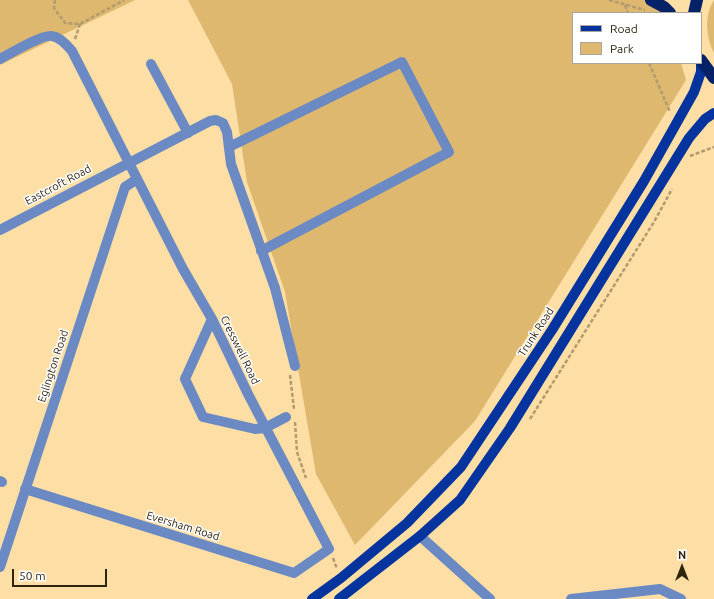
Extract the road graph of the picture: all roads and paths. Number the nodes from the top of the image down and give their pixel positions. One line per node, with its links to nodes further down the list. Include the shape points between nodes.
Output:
1 (55, 0): 2 (path, via 54,8 65,23 80,24)
2 (124, 0)
3 (609, 0): 6 (path)
4 (653, 0): 6 (path, via 650,12); 8 (highway)
5 (697, 0): 9 (highway)
6 (624, 5): 7 (path)
7 (628, 12)
8 (669, 12)
9 (694, 12)
10 (0, 59): 20 (street, Cresswell Road, via 41,37 52,36 64,42 72,51)
11 (702, 63): 15 (highway)
12 (151, 64): 18 (street)
13 (649, 64): 17 (path)
14 (701, 64): 17 (main road, Trunk Road, via 694,92)
15 (714, 78)
16 (714, 113): 30 (main road, via 705,119 689,138 510,428 460,500)
17 (675, 124): 33 (main road, Trunk Road, via 644,181 552,330 461,467 407,523)
18 (188, 133): 19 (street, via 216,120 223,123); 20 (street)
19 (229, 147): 23 (street, via 231,164); 23 (street, via 402,62 449,152)
20 (128, 162): 21 (street, Cresswell Road); 22 (street, Eastcroft Road)
21 (137, 179): 24 (street, Cresswell Road); 29 (street, Eglington Road, via 125,187)
22 (0, 230)
23 (261, 251): 25 (street, via 275,288)
24 (212, 319): 27 (street, Cresswell Road); 27 (street, via 185,379 203,417 255,429)
25 (295, 366): 28 (path, via 289,369 297,452)
26 (286, 417): 27 (street)
27 (265, 428): 31 (street, Cresswell Road)
28 (307, 482)
29 (25, 489): 31 (street, Eversham Road, via 294,573); 32 (street, Eglington Road)
30 (420, 536): 34 (main road); 36 (street)
31 (329, 549): 33 (path)
32 (0, 567)
33 (341, 578): 35 (main road, Trunk Road)
34 (343, 596)
35 (312, 599)
36 (490, 599)
37 (571, 599): 38 (street, via 660,589)
38 (682, 599)

